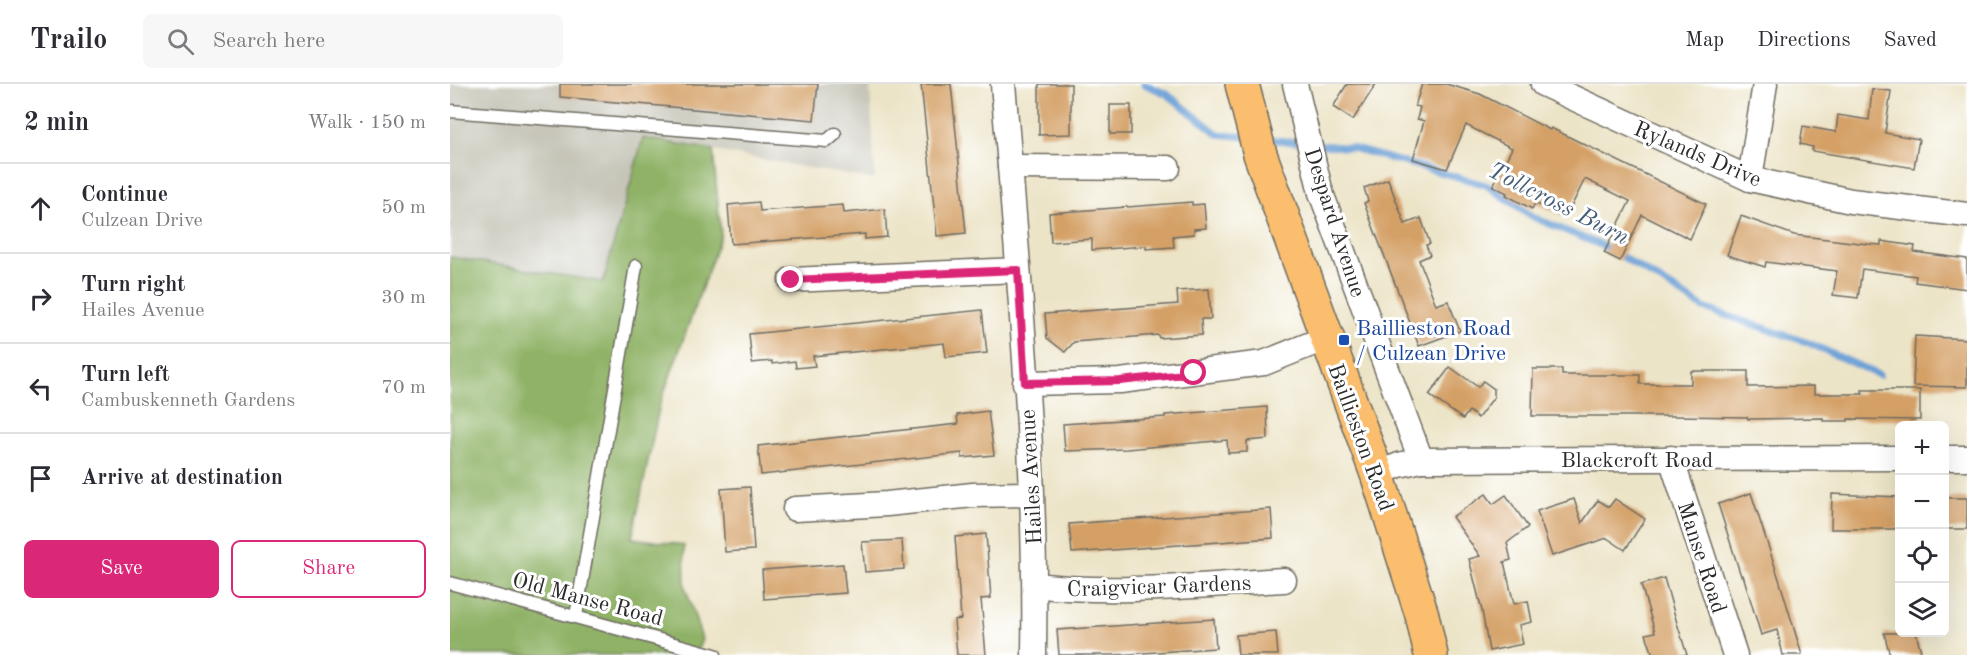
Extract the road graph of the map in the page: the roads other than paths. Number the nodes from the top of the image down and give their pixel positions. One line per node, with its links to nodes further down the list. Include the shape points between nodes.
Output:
1 (1003, 84): 8 (street, Hailes Avenue)
2 (1242, 84): 15 (main road, Baillieston Road, via 1256,140)
3 (1295, 84): 21 (street, Despard Avenue, via 1321,193)
4 (1543, 84): 10 (street, Rylands Drive)
5 (1766, 84): 10 (street)
6 (450, 111): 7 (lane, via 827,141)
7 (835, 134)
8 (1010, 167): 9 (street); 13 (street, Hailes Avenue)
9 (1168, 168)
10 (1750, 179): 11 (street, Rylands Drive, via 1851,201)
11 (1967, 215)
12 (636, 266): 28 (lane)
13 (1018, 270): 14 (street); 16 (street, Hailes Avenue)
14 (791, 280)
15 (1326, 338): 16 (street, via 1264,363 1120,381); 22 (main road, Baillieston Road)
16 (1025, 383): 23 (street, Hailes Avenue)
17 (1671, 458): 18 (street, Blackcroft Road); 21 (street, Blackcroft Road); 32 (street, Manse Road)
18 (1895, 458)
19 (1949, 458): 20 (street)
20 (1967, 458)
21 (1421, 460): 22 (street, Blackcroft Road)
22 (1377, 474): 31 (main road, Baillieston Road)
23 (1031, 494): 24 (street); 27 (street, Hailes Avenue)
24 (795, 509)
25 (1284, 580): 27 (street, Craigvicar Gardens, via 1121,590)
26 (450, 583): 28 (lane, Old Manse Road)
27 (1035, 585): 30 (street, Hailes Avenue)
28 (576, 616): 29 (lane, Old Manse Road)
29 (715, 655)
30 (1034, 655)
31 (1431, 655)
32 (1735, 655)

